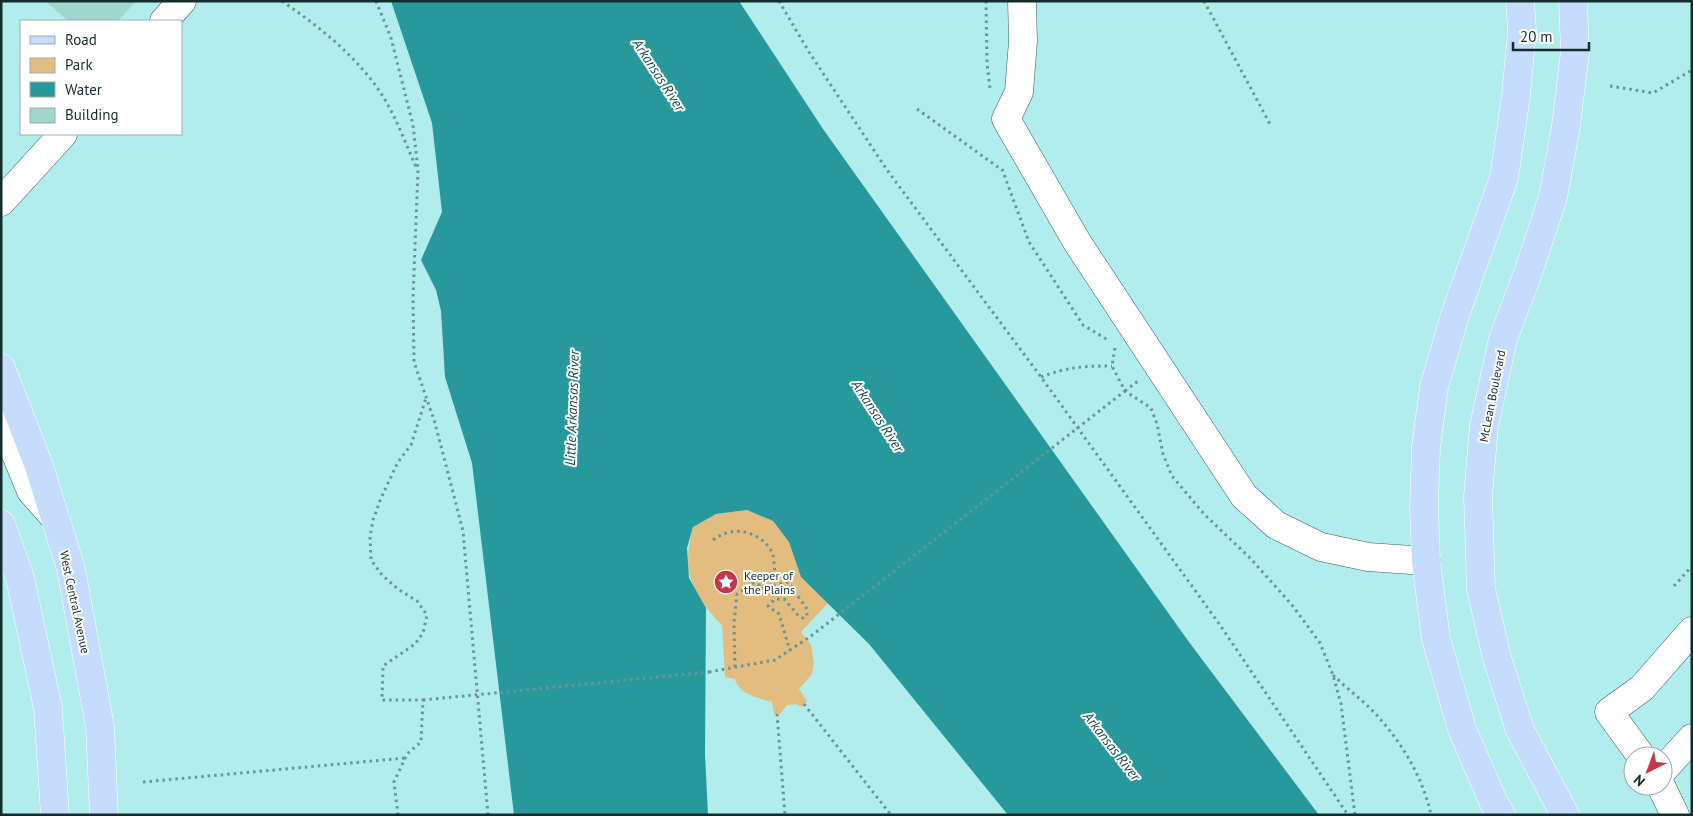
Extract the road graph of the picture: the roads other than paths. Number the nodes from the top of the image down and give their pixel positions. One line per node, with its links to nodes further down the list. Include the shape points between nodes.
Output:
1 (182, 1): 5 (street)
2 (1022, 1): 12 (street, via 1023,41 1018,92 1006,119 1078,242 1244,496 1276,525 1320,547 1368,557)
3 (1520, 1): 12 (main road, via 1522,31 1504,178 1455,315 1434,387 1426,447)
4 (1573, 1): 21 (main road, McLean Boulevard, via 1575,52 1553,197 1504,339 1484,426 1478,496 1481,589 1497,658 1520,730)
5 (165, 20)
6 (61, 135): 7 (street)
7 (1, 202)
8 (1, 368): 10 (main road, West Central Avenue, via 39,466)
9 (1, 418): 10 (street, via 32,491)
10 (55, 518): 19 (main road, West Central Avenue, via 71,569 100,727)
11 (1, 524): 18 (main road, via 20,578 48,708)
12 (1426, 561): 20 (main road, via 1436,639 1462,729)
13 (1692, 631): 15 (street, via 1642,688 1610,712)
14 (1692, 738): 16 (street)
15 (1635, 746)
16 (1673, 759)
17 (1666, 796): 22 (street)
18 (55, 815)
19 (104, 815)
20 (1501, 815)
21 (1565, 815)
22 (1675, 815)

